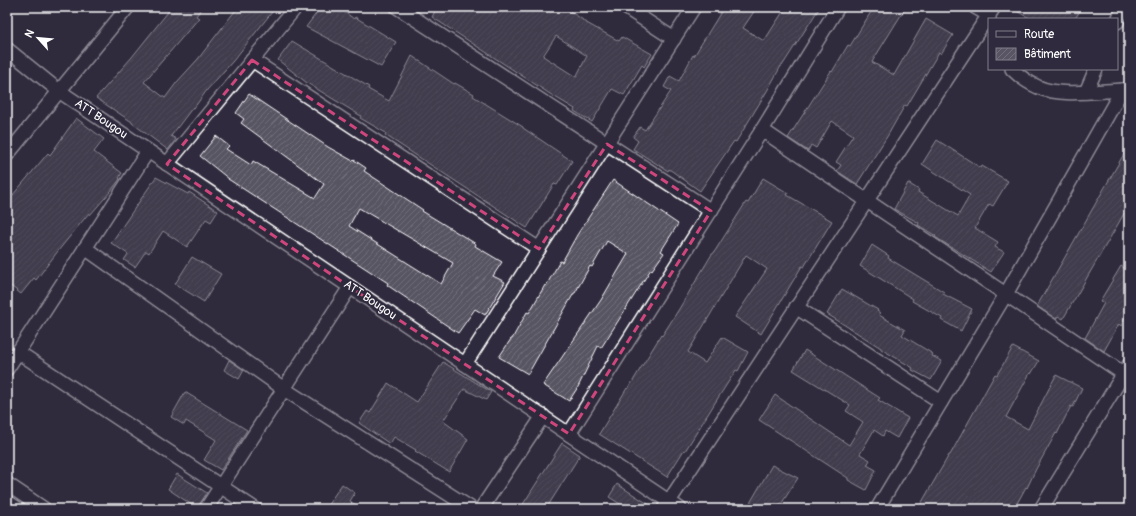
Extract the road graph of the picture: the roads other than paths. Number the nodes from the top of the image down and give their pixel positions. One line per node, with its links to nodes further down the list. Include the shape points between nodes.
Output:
1 (128, 7): 17 (street)
2 (296, 7): 14 (street)
3 (397, 7): 21 (street)
4 (625, 7): 12 (street)
5 (694, 7): 12 (street)
6 (838, 7): 20 (street)
7 (975, 7): 9 (street)
8 (1124, 7): 11 (street)
9 (991, 14)
10 (988, 18): 25 (street)
11 (1118, 20)
12 (674, 39): 21 (street)
13 (7, 49): 17 (street, ATT Bougou)
14 (252, 60): 24 (street); 28 (street)
15 (1013, 70): 18 (street, via 1038,87 1055,92)
16 (1096, 70): 18 (street)
17 (59, 91): 22 (street, ATT Bougou); 23 (street)
18 (1086, 92): 19 (street)
19 (1126, 92): 30 (street)
20 (762, 130): 25 (street); 26 (street)
21 (607, 144): 26 (street); 28 (street)
22 (148, 151): 24 (street, ATT Bougou); 27 (street)
23 (7, 155)
24 (167, 164): 29 (street, ATT Bougou)
25 (867, 200): 30 (street); 31 (street)
26 (711, 211): 39 (street)
27 (86, 248): 32 (street); 36 (street)
28 (539, 249): 33 (street)
29 (350, 287): 33 (street, ATT Bougou); 36 (street)
30 (1006, 294): 35 (street); 37 (street)
31 (796, 307): 37 (street); 42 (street)
32 (18, 352): 34 (street); 41 (street)
33 (465, 364): 38 (street, ATT Bougou)
34 (7, 369)
35 (1126, 369): 50 (street)
36 (284, 389): 41 (street); 46 (street)
37 (941, 402): 49 (street)
38 (543, 416): 39 (street, ATT Bougou); 47 (street)
39 (569, 434): 42 (street, ATT Bougou)
40 (7, 484): 43 (street)
41 (221, 486): 44 (street); 45 (street)
42 (666, 505): 48 (street, ATT Bougou)
43 (44, 509)
44 (206, 509)
45 (255, 509)
46 (472, 509)
47 (481, 509)
48 (680, 509)
49 (877, 509)
50 (1041, 509)

